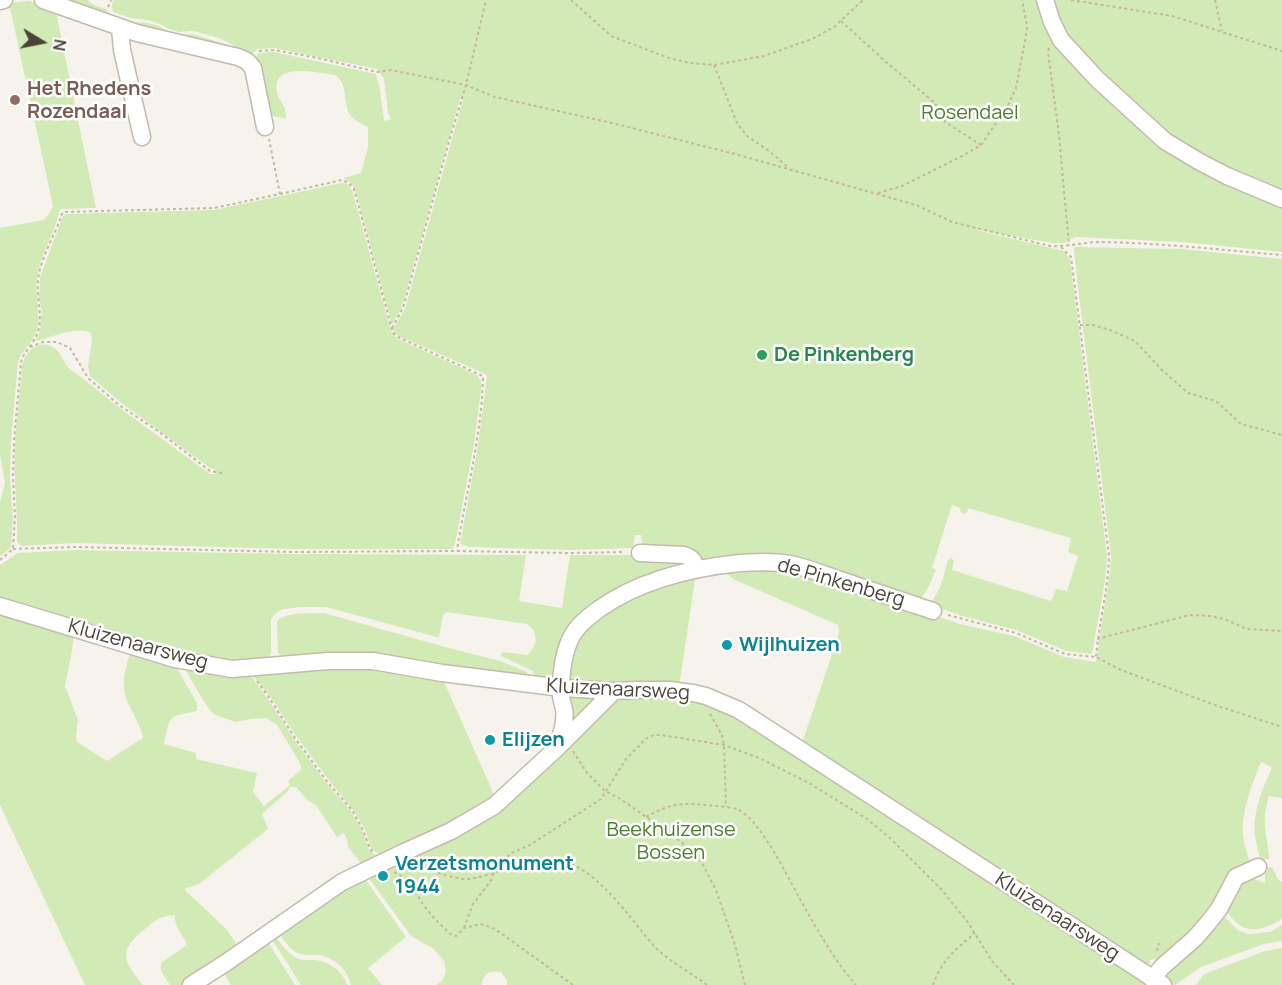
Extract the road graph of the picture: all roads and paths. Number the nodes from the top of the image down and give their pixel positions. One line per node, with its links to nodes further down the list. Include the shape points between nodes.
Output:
1 (4, 0): 11 (street)
2 (43, 0): 14 (street)
3 (111, 0): 12 (path)
4 (486, 0): 20 (path)
5 (571, 0): 19 (path, via 611,36 669,58)
6 (862, 0): 13 (path)
7 (1022, 0): 23 (path, via 1027,30 1016,88)
8 (1045, 0): 16 (street)
9 (1071, 0): 15 (path, via 1172,16)
10 (1215, 0): 15 (path)
11 (0, 1)
12 (108, 8)
13 (842, 21): 19 (path, via 785,50); 23 (path, via 935,103 945,122)
14 (120, 28): 21 (street, via 247,61 253,68); 22 (street)
15 (1222, 31): 17 (path)
16 (1058, 35): 27 (street, via 1097,79 1165,141 1227,176); 28 (path, via 1048,52)
17 (1282, 51)
18 (254, 54): 20 (path, via 274,50)
19 (714, 65): 24 (path, via 737,123 747,136)
20 (466, 86): 24 (path, via 495,97); 32 (path, via 403,308)
21 (265, 127): 26 (path)
22 (142, 137)
23 (981, 145): 25 (path, via 902,186)
24 (790, 169): 25 (path)
25 (876, 193): 29 (path, via 916,205 952,222)
26 (280, 194): 32 (path, via 342,180 349,183 354,189); 33 (path, via 214,207 63,212 39,277 38,333)
27 (1282, 198)
28 (1070, 245): 29 (path); 30 (path, via 1098,242)
29 (1061, 246): 31 (path, via 1071,257)
30 (1282, 255)
31 (1080, 325): 34 (path, via 1094,325 1135,341 1188,393 1216,401 1241,424); 44 (path, via 1109,556)
32 (392, 328): 37 (path, via 400,338 483,376 476,445)
33 (30, 347): 35 (path, via 57,342 70,348 88,378 119,405 210,471); 36 (path, via 21,362 14,441)
34 (1282, 435)
35 (222, 472)
36 (13, 549): 37 (path); 39 (path)
37 (457, 551): 38 (path)
38 (640, 553): 40 (street, via 684,555 694,561)
39 (0, 560)
40 (696, 569): 42 (street, de Pinkenberg, via 763,561 790,564); 46 (street, de Pinkenberg, via 637,587 584,620 569,642)
41 (0, 606): 46 (street, Kluizenaarsweg, via 175,659 220,668 373,661)
42 (933, 610): 45 (path, via 1016,633 1065,654)
43 (1282, 631): 44 (path, via 1247,629 1224,619 1190,615)
44 (1097, 639): 45 (path)
45 (1096, 657): 49 (path, via 1121,670)
46 (562, 688): 47 (street, Kluizenaarsweg); 50 (street, de Pinkenberg)
47 (614, 691): 48 (street, Kluizenaarsweg); 50 (street)
48 (699, 694): 51 (path); 60 (street, Kluizenaarsweg, via 739,710)
49 (1282, 727)
50 (561, 743): 52 (path); 55 (street, via 494,806)
51 (724, 745): 52 (path, via 654,735 626,759); 53 (path); 59 (path, via 779,767 867,819 941,889)
52 (606, 791): 54 (path); 57 (path, via 601,799 575,816 511,853)
53 (726, 807): 54 (path, via 689,803 664,807); 64 (path, via 738,810 752,821 766,839 823,939)
54 (646, 817): 63 (path, via 690,849 703,865 726,918)
55 (401, 853): 57 (path, via 429,871 467,879); 61 (street, via 342,882)
56 (1258, 867): 60 (street, via 1236,877 1219,909 1195,939 1162,967)
57 (494, 873): 58 (path, via 473,904); 62 (path, via 528,860 554,859 573,865 607,891 656,947)
58 (464, 928)
59 (975, 933): 65 (path, via 952,952); 66 (path, via 992,961)
60 (1157, 982)
61 (191, 985)
62 (707, 985)
63 (746, 985)
64 (856, 985)
65 (933, 985)
66 (1014, 985)

